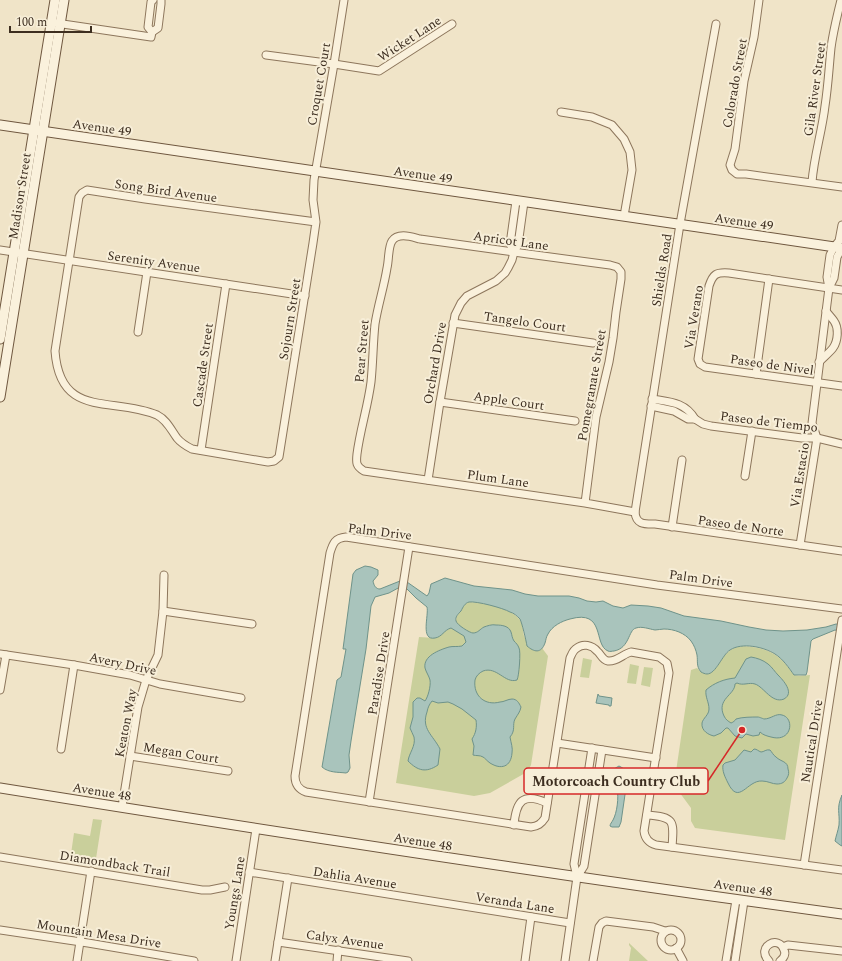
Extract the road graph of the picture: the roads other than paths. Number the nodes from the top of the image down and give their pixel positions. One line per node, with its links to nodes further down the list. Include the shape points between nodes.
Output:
1 (55, 0): 8 (main road, Madison Street)
2 (64, 0): 8 (main road, Madison Street)
3 (153, 0): 11 (street, via 148,27)
4 (160, 0): 11 (street, via 162,4 158,28)
5 (344, 0): 13 (street, Croquet Court)
6 (759, 0): 18 (street, Colorado Street, via 735,149 730,165 738,174)
7 (841, 0): 18 (street, Gila River Street, via 831,47 827,97)
8 (56, 23): 11 (street); 16 (main road, Madison Street)
9 (452, 24): 13 (street, Wicket Lane, via 379,72)
10 (716, 24): 23 (street, Shields Road)
11 (151, 35)
12 (266, 55): 13 (street)
13 (334, 64): 17 (street, Croquet Court)
14 (561, 112): 21 (street, via 605,122 612,125 624,139 630,152 632,170)
15 (0, 125): 16 (main road, Avenue 49)
16 (38, 131): 17 (main road, Avenue 49); 28 (main road, Madison Street); 30 (main road, Madison Street)
17 (316, 172): 20 (main road, Avenue 49); 22 (street, Sojourn Street, via 313,200)
18 (812, 182): 19 (street)
19 (842, 187)
20 (520, 201): 21 (main road, Avenue 49); 29 (street, Orchard Drive, via 510,244)
21 (624, 216): 23 (main road, Avenue 49)
22 (316, 222): 31 (street, Song Bird Avenue, via 87,190 79,197); 38 (street, Sojourn Street)
23 (680, 224): 26 (main road, Avenue 49); 51 (street, Shields Road)
24 (842, 225): 26 (street, Via Estacio)
25 (395, 238): 29 (street, Apricot Lane, via 406,236); 58 (street, Pear Street, via 391,242 375,326 369,394 356,461)
26 (840, 248): 36 (street, Via Estacio, via 830,255 826,277)
27 (0, 250): 28 (street, Serenity Avenue)
28 (14, 252): 30 (street, Serenity Avenue); 42 (main road, Madison Street)
29 (514, 252): 33 (street, Apricot Lane, via 610,265 617,267); 40 (street, Orchard Drive, via 505,273 496,281 467,296 461,303)
30 (24, 254): 31 (street, Serenity Avenue); 49 (main road, Madison Street)
31 (69, 260): 32 (street, Serenity Avenue); 56 (street, Song Bird Avenue, via 54,352 55,363 64,384 88,402 159,416 182,443 192,449)
32 (147, 272): 35 (street, Serenity Avenue); 41 (street)
33 (621, 272): 61 (street, Pomegranate Street, via 610,362 596,417)
34 (769, 279): 36 (street); 45 (street, Via Verano, via 721,273 712,277 698,359); 46 (street)
35 (226, 284): 38 (street, Serenity Avenue); 56 (street, Cascade Street)
36 (829, 288): 37 (street); 39 (street, Via Estacio)
37 (842, 290)
38 (305, 296): 56 (street, Sojourn Street, via 279,457 268,462)
39 (826, 311): 44 (street, Via Estacio); 44 (street, via 834,320 837,336 835,345)
40 (453, 323): 43 (street, Tangelo Court); 50 (street, Orchard Drive)
41 (138, 332)
42 (0, 339)
43 (593, 343)
44 (819, 362): 47 (street, Via Estacio)
45 (700, 364): 46 (street, Paseo de Nivel, via 705,367)
46 (756, 374): 47 (street, Paseo de Nivel)
47 (817, 382): 48 (street, Paseo de Nivel); 54 (street, Via Estacio, via 812,423)
48 (842, 386)
49 (0, 397)
50 (440, 402): 52 (street, Apple Court); 60 (street, Orchard Drive)
51 (652, 403): 53 (street, Paseo de Tiempo, via 703,424); 62 (street, Shields Road)
52 (575, 421)
53 (752, 431): 54 (street, Paseo de Tiempo); 59 (street)
54 (817, 438): 55 (street, Paseo de Tiempo); 65 (street, Via Estacio)
55 (842, 444)
56 (201, 450)
57 (682, 460): 64 (street)
58 (358, 467): 60 (street, Plum Lane, via 364,471)
59 (745, 476)
60 (428, 480): 61 (street, Plum Lane)
61 (585, 503): 62 (street, Plum Lane)
62 (635, 512): 63 (street, Shields Road)
63 (637, 520): 64 (street, Paseo de Norte, via 640,523)
64 (672, 527): 65 (street, Paseo de Norte)
65 (800, 545): 67 (street, Paseo de Norte)
66 (409, 547): 69 (street, Palm Drive); 86 (street, Paradise Drive); 86 (street, Palm Drive, via 346,537 336,540 332,548 296,768 295,780 301,790)
67 (842, 551)
68 (164, 575): 70 (street, Keaton Way)
69 (842, 609)
70 (163, 611): 71 (street); 75 (street, Keaton Way, via 158,655)
71 (252, 624)
72 (841, 626): 94 (street, Nautical Drive)
73 (3, 655): 74 (street, Avery Drive); 76 (street)
74 (74, 665): 75 (street, Avery Drive); 80 (street)
75 (146, 680): 77 (street, Avery Drive); 82 (street, Keaton Way, via 138,707)
76 (0, 690)
77 (241, 698)
78 (557, 743): 79 (street); 83 (street, Palm Drive, via 570,658 577,648 586,645 596,649 603,659 610,661 631,652 659,657 667,663 669,673); 87 (street, Palm Drive)
79 (592, 748): 81 (street); 98 (street, via 574,864)
80 (61, 749)
81 (602, 750): 83 (street); 98 (street, via 584,866)
82 (130, 756): 84 (street, Megan Court); 88 (street, Keaton Way)
83 (656, 758): 89 (street, Palm Drive)
84 (228, 772)
85 (0, 788): 88 (main road, Avenue 48)
86 (369, 802): 90 (street, Palm Drive)
87 (547, 803): 90 (street, Palm Drive, via 545,818 539,825 531,828); 90 (street, via 534,798 524,800 517,809)
88 (122, 808): 91 (main road, Avenue 48)
89 (646, 815): 92 (street, via 665,818 671,822); 92 (street, Palm Drive, via 646,838 652,844)
90 (514, 825)
91 (256, 829): 97 (street, Youngs Lane); 98 (main road, Avenue 48)
92 (672, 847): 94 (street, Palm Drive)
93 (0, 857): 96 (street, Diamondback Trail)
94 (804, 865): 95 (street, Palm Drive)
95 (842, 870)
96 (91, 871): 100 (street, Diamondback Trail, via 202,890); 108 (street)
97 (249, 872): 99 (street, Dahlia Avenue); 117 (street, Youngs Lane)
98 (577, 877): 101 (main road, Avenue 48); 105 (street)
99 (288, 878): 102 (street, Dahlia Avenue); 109 (street)
100 (225, 888)
101 (740, 900): 103 (main road, Avenue 48); 125 (street); 126 (street)
102 (457, 905): 104 (street, Veranda Lane)
103 (842, 914)
104 (531, 917): 105 (street, Veranda Lane); 121 (street)
105 (570, 923): 122 (street)
106 (0, 930): 108 (street, Mountain Mesa Drive)
107 (665, 931): 111 (street, via 661,936 662,943 666,948); 111 (street, via 674,930 679,934 681,940); 123 (street, via 606,921 599,927)
108 (80, 942): 115 (street); 116 (street, Mountain Mesa Drive)
109 (278, 942): 112 (street, Calyx Avenue); 118 (street)
110 (783, 946): 113 (street); 127 (street, via 777,943 767,945 765,955); 128 (street, via 785,953)
111 (676, 948): 124 (street)
112 (338, 950): 114 (street, Calyx Avenue); 119 (street)
113 (842, 951)
114 (400, 960): 120 (street, Calyx Avenue)
115 (76, 961)
116 (194, 961)
117 (236, 961)
118 (275, 961)
119 (337, 961)
120 (408, 961)
121 (525, 961)
122 (565, 961)
123 (593, 961)
124 (683, 961)
125 (726, 961)
126 (735, 961)
127 (768, 961)
128 (780, 961)

